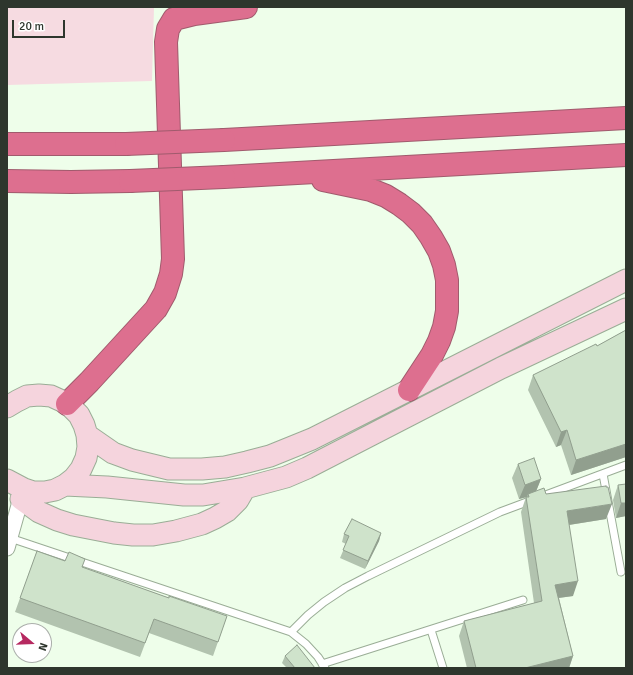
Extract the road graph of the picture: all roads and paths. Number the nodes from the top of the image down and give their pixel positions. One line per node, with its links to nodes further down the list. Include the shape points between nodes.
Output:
1 (246, 7): 12 (highway, via 174,19 168,29 166,42 173,259 171,274 156,309)
2 (626, 118): 3 (highway, bridge, via 224,140 126,144)
3 (7, 144)
4 (626, 155): 5 (highway)
5 (293, 173): 6 (highway, bridge, via 130,181); 10 (highway, via 356,186 386,196 411,213 431,237 446,273 447,312 439,341)
6 (7, 181)
7 (626, 280): 10 (main road)
8 (626, 309): 19 (main road, via 501,368 307,468 286,477)
9 (7, 389): 11 (main road)
10 (409, 390): 14 (main road, via 291,448 225,467 169,469 148,465 113,453)
11 (27, 396): 12 (main road, via 51,396); 13 (main road)
12 (67, 404): 14 (main road, via 79,415)
13 (7, 407)
14 (87, 435): 17 (main road, via 86,458 74,478)
15 (626, 465): 16 (lane)
16 (603, 474): 21 (lane); 24 (lane, via 500,512 368,576 324,602)
17 (65, 485): 18 (main road, via 45,492 34,492); 19 (main road, via 184,495 203,495)
18 (13, 486): 19 (main road, via 39,512 57,520 133,535 195,526 215,518 227,511); 20 (street)
19 (245, 488)
20 (9, 543): 24 (lane)
21 (621, 572)
22 (523, 600): 23 (lane)
23 (431, 630): 25 (lane); 26 (lane)
24 (291, 632): 25 (lane, via 306,644)
25 (323, 666)
26 (443, 668)

